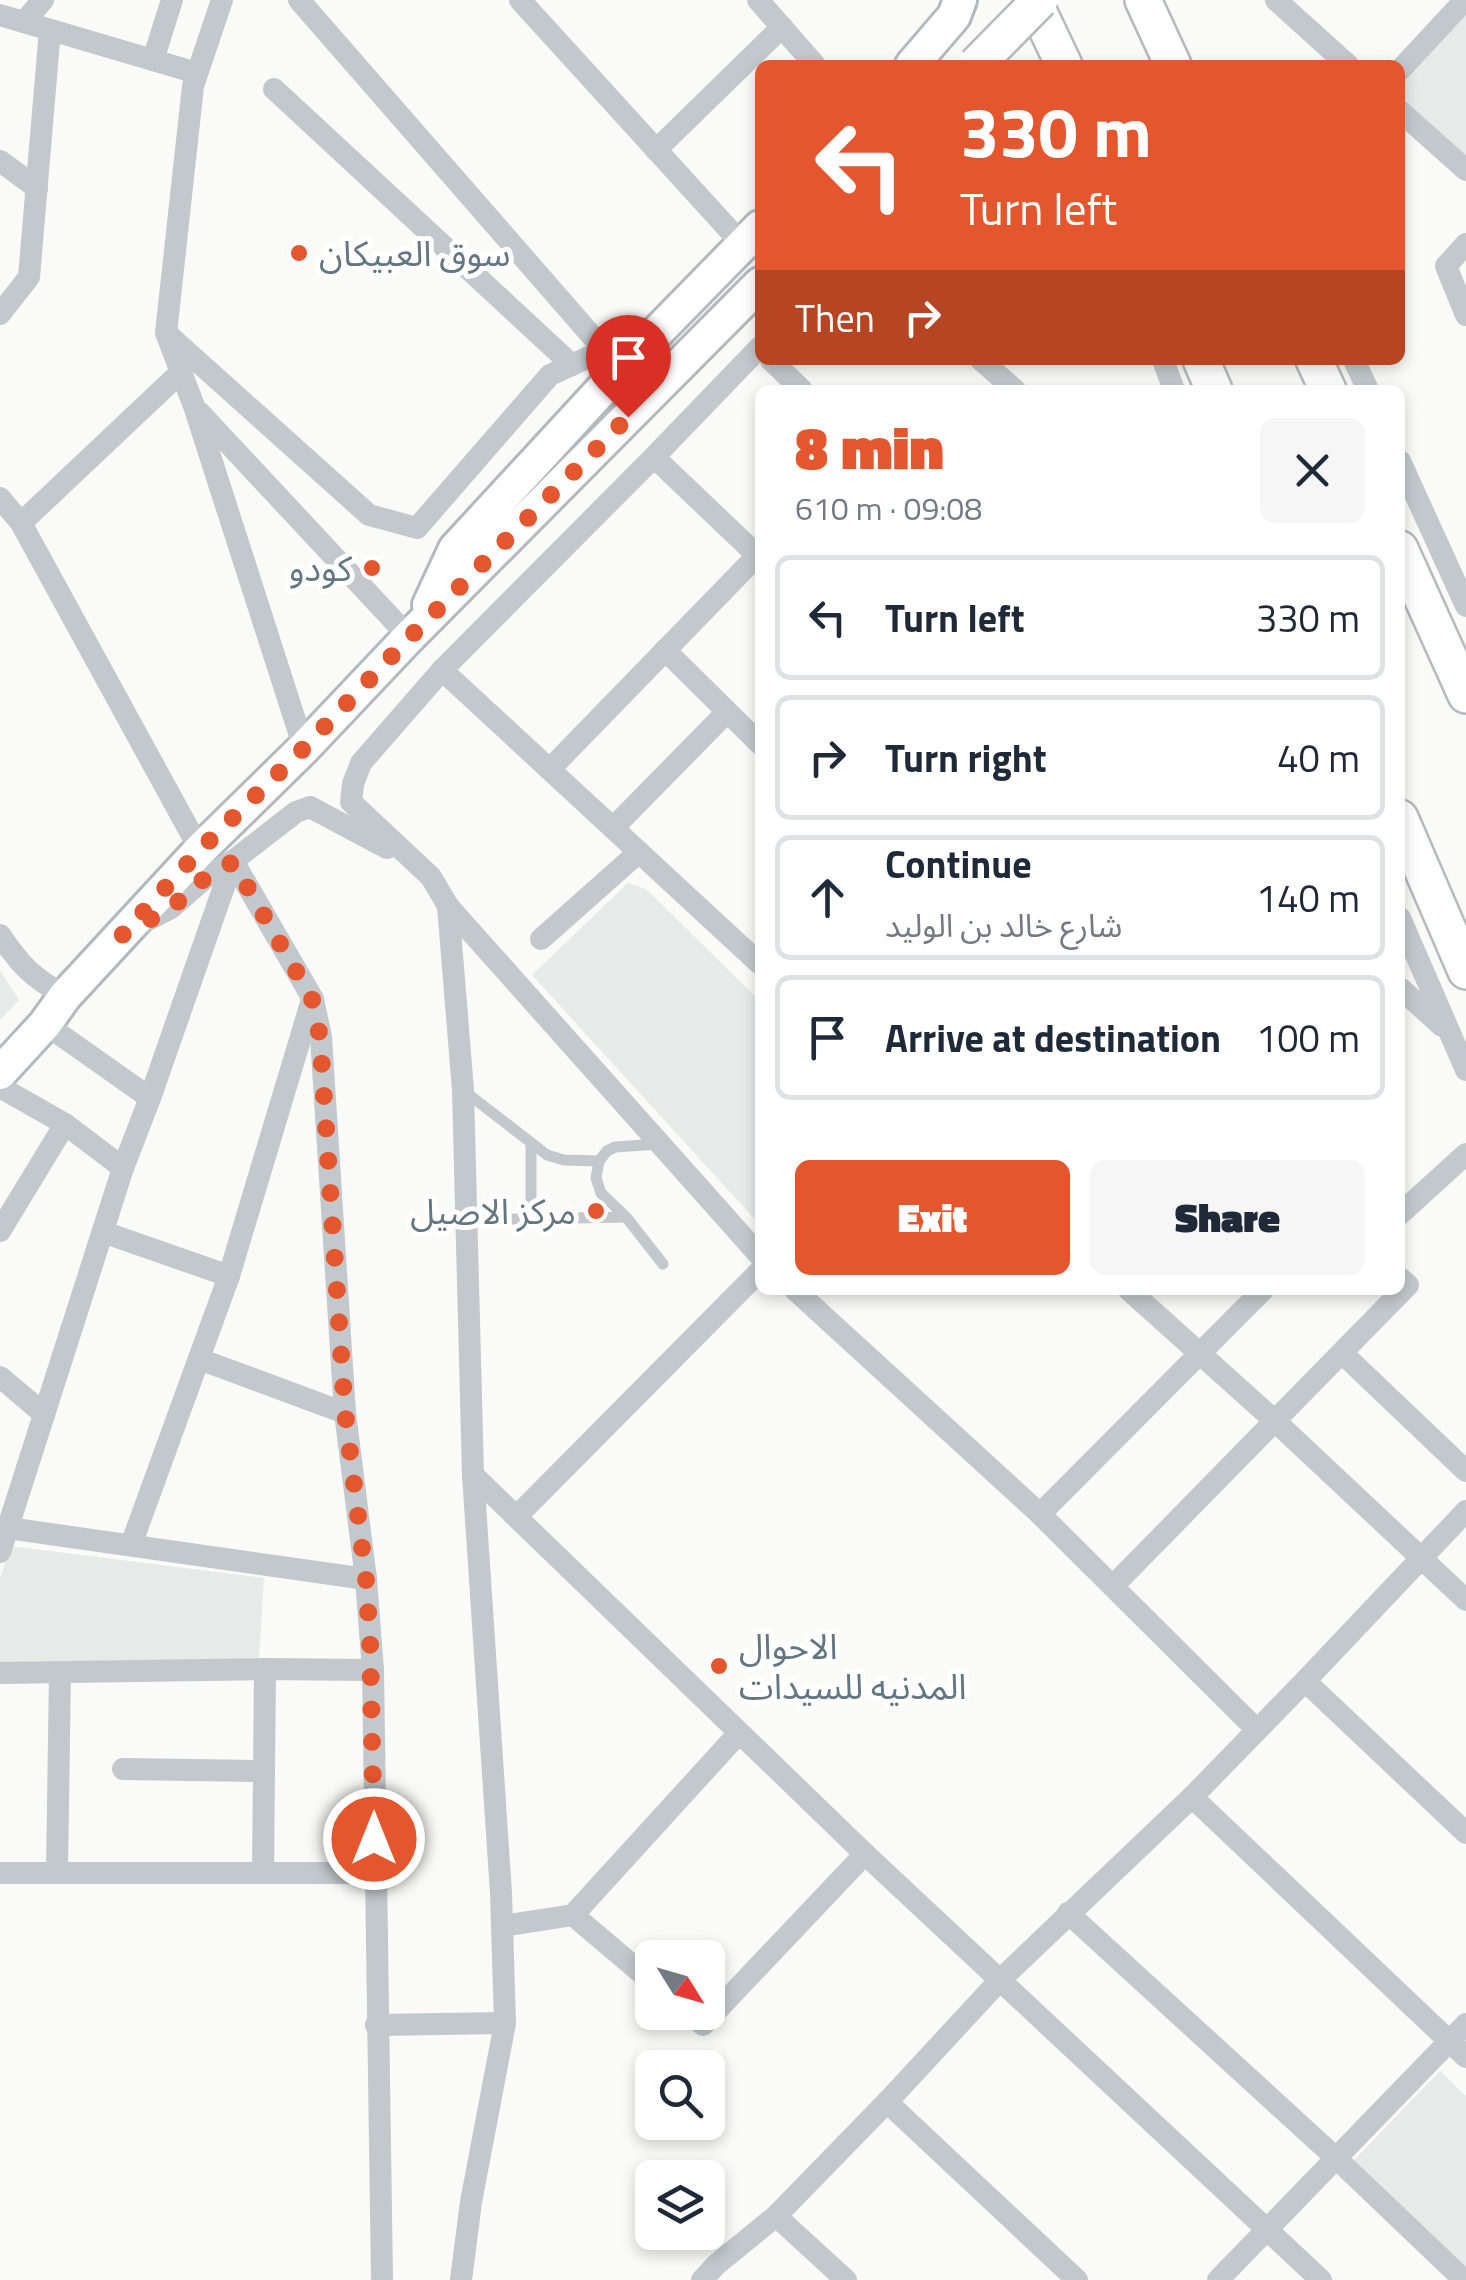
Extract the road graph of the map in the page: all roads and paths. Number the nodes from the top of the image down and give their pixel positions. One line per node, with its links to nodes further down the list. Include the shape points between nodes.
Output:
1 (43, 0): 14 (street)
2 (172, 0): 17 (street)
3 (222, 0): 26 (street)
4 (300, 0): 40 (street)
5 (520, 0): 29 (street)
6 (758, 0): 15 (street)
7 (960, 0): 19 (street)
8 (1037, 0): 20 (main road, bridge); 21 (main road)
9 (1143, 0): 22 (main road)
10 (1160, 0): 23 (main road)
11 (1276, 0): 24 (street)
12 (1465, 0): 25 (street)
13 (0, 15): 14 (street)
14 (24, 22): 16 (street)
15 (782, 27): 18 (street); 29 (street)
16 (50, 30): 17 (street); 32 (street)
17 (152, 60): 26 (street)
18 (812, 60)
19 (916, 60)
20 (981, 60)
21 (1062, 60)
22 (1172, 60)
23 (1172, 60)
24 (1342, 60)
25 (1405, 65)
26 (197, 74): 38 (street)
27 (274, 88): 41 (street)
28 (1405, 115): 31 (street)
29 (656, 150): 33 (street)
30 (0, 161): 32 (street)
31 (1466, 170)
32 (37, 188): 36 (street, via 29,277)
33 (751, 236): 40 (street)
34 (1466, 244): 37 (street, via 1446,266)
35 (755, 289): 56 (street)
36 (0, 314)
37 (1466, 315)
38 (166, 334): 41 (street, via 369,515 417,528 550,375); 44 (street)
39 (755, 358): 48 (street)
40 (612, 359): 41 (street); 56 (street, via 455,550)
41 (572, 365)
42 (776, 365): 45 (street)
43 (987, 365): 46 (street)
44 (181, 372): 47 (street); 51 (street)
45 (797, 385)
46 (1009, 385)
47 (194, 406): 56 (street); 62 (street)
48 (654, 457): 52 (street); 58 (street)
49 (1405, 472): 55 (street)
50 (0, 498): 51 (street)
51 (21, 524): 66 (street)
52 (755, 553)
53 (1405, 560): 59 (main road)
54 (755, 561): 57 (street)
55 (1466, 606)
56 (413, 633): 62 (street)
57 (666, 650): 60 (street); 63 (street)
58 (442, 670): 63 (street); 69 (street, via 361,763 351,802)
59 (1466, 695)
60 (727, 712): 61 (street); 64 (street)
61 (755, 739)
62 (304, 748): 66 (street)
63 (550, 769): 64 (street)
64 (614, 828): 67 (street)
65 (1405, 829): 76 (main road)
66 (200, 850): 73 (street)
67 (639, 852): 74 (street); 75 (street)
68 (233, 862): 69 (street, via 287,818 310,808); 73 (street); 79 (street); 86 (street)
69 (431, 877): 70 (street)
70 (448, 906): 85 (street); 88 (street)
71 (1405, 930): 81 (street)
72 (0, 935): 78 (street, via 21,966)
73 (122, 935): 78 (street)
74 (541, 939)
75 (755, 959)
76 (1464, 963)
77 (1405, 992): 81 (street)
78 (64, 996): 80 (street)
79 (312, 999): 101 (street); 111 (street)
80 (45, 1024): 83 (street); 86 (street)
81 (1447, 1030): 82 (street)
82 (1466, 1070)
83 (0, 1073)
84 (0, 1088): 87 (street)
85 (463, 1090): 89 (lane); 96 (street)
86 (150, 1098): 92 (street)
87 (65, 1124): 92 (street); 97 (street)
88 (659, 1144): 91 (lane, via 616,1148); 99 (street)
89 (531, 1145): 91 (lane, via 564,1160); 95 (lane)
90 (1466, 1154): 93 (street)
91 (599, 1161): 94 (lane, via 601,1193)
92 (123, 1168): 98 (street)
93 (1405, 1209)
94 (626, 1217): 95 (lane); 100 (lane)
95 (530, 1219): 96 (lane)
96 (466, 1220): 115 (street)
97 (0, 1231)
98 (103, 1232): 101 (street); 112 (street)
99 (755, 1250)
100 (663, 1264)
101 (229, 1276): 109 (street)
102 (755, 1276): 118 (street)
103 (801, 1295): 117 (street)
104 (1135, 1295): 108 (street)
105 (1258, 1295): 108 (street)
106 (1398, 1295): 107 (street)
107 (1342, 1353): 113 (street); 114 (street)
108 (1200, 1354): 113 (street); 117 (street)
109 (199, 1359): 111 (street); 120 (street)
110 (0, 1377): 112 (street)
111 (345, 1412): 122 (street)
112 (44, 1414): 119 (street)
113 (1275, 1420): 121 (street); 123 (street)
114 (1466, 1472)
115 (473, 1476): 118 (street); 143 (street)
116 (1466, 1511): 121 (street)
117 (1040, 1514): 123 (street)
118 (516, 1517): 131 (street)
119 (3, 1540): 120 (street)
120 (131, 1544): 122 (street)
121 (1422, 1559): 124 (street); 129 (street)
122 (366, 1579): 126 (street)
123 (1112, 1586): 130 (street)
124 (1466, 1600)
125 (265, 1669): 126 (street); 128 (street); 133 (street)
126 (372, 1670): 138 (street)
127 (0, 1672): 128 (street)
128 (60, 1672): 140 (street)
129 (1305, 1681): 130 (street); 135 (street)
130 (1258, 1730): 134 (street)
131 (740, 1733): 136 (street); 142 (street)
132 (123, 1769): 133 (street)
133 (264, 1771): 137 (street)
134 (1192, 1797): 141 (street); 149 (street)
135 (1466, 1833)
136 (865, 1854): 145 (street); 146 (street)
137 (263, 1872): 138 (street); 140 (street)
138 (374, 1872): 148 (street)
139 (0, 1873): 140 (street)
140 (57, 1873)
141 (1068, 1913): 145 (street); 151 (street)
142 (573, 1915): 143 (street); 144 (street)
143 (502, 1926): 147 (street)
144 (635, 1968)
145 (1000, 1980): 150 (street); 153 (street)
146 (725, 2002)
147 (505, 2023): 148 (street); 155 (street)
148 (376, 2025): 154 (street)
149 (1460, 2040): 151 (street)
150 (887, 2102): 152 (street); 158 (street)
151 (1336, 2158): 153 (street); 161 (street)
152 (776, 2216): 156 (street); 157 (street)
153 (1268, 2228): 159 (street); 160 (street)
154 (382, 2280)
155 (461, 2280)
156 (702, 2280)
157 (846, 2280)
158 (1077, 2280)
159 (1218, 2280)
160 (1321, 2280)
161 (1464, 2280)

